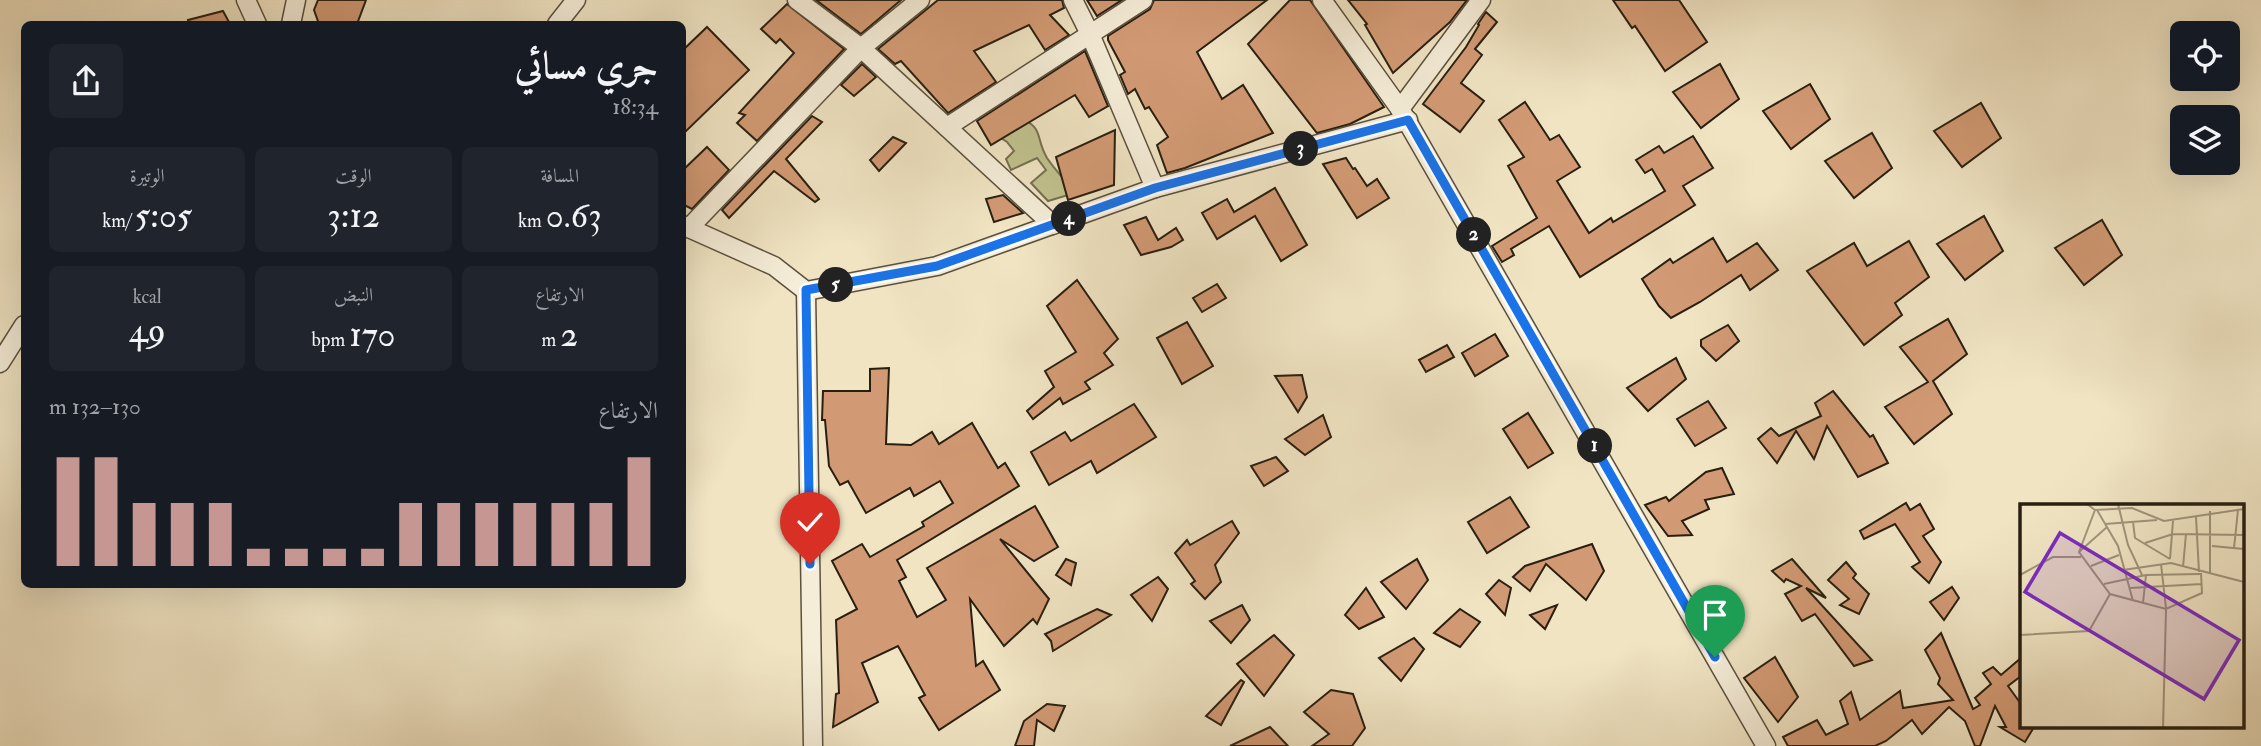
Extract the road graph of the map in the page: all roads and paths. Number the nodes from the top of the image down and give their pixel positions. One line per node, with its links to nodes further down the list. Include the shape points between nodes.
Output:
1 (246, 0): 10 (street)
2 (296, 0): 11 (street)
3 (576, 0): 12 (street)
4 (797, 0): 14 (street)
5 (920, 0): 14 (street)
6 (1073, 0): 13 (street)
7 (1143, 0): 13 (street)
8 (1322, 0): 15 (street)
9 (1480, 0): 15 (street)
10 (256, 21)
11 (292, 21)
12 (559, 21)
13 (1090, 34): 16 (street); 17 (street)
14 (861, 48): 16 (street); 19 (street)
15 (1404, 115): 17 (street); 24 (street)
16 (947, 127): 18 (street)
17 (1155, 188): 18 (street)
18 (1053, 225): 20 (street, via 937,266)
19 (686, 227): 20 (street, via 774,266)
20 (806, 290): 23 (street)
21 (21, 330): 22 (street)
22 (0, 363)
23 (813, 746)
24 (1766, 746)

